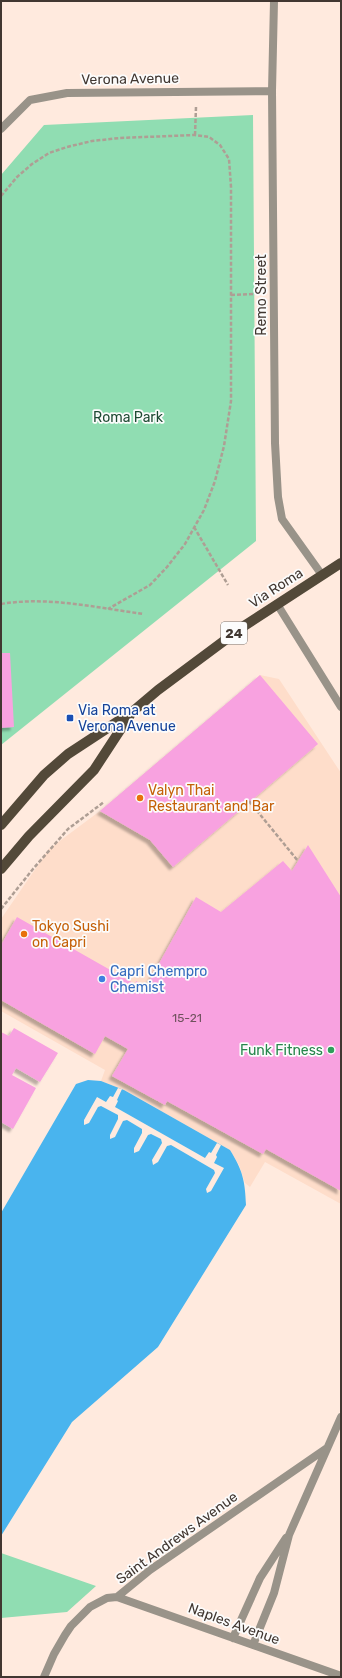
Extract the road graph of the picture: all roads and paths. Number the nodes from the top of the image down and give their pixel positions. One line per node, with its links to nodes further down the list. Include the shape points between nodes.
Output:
1 (274, 1): 2 (street, Remo Street)
2 (272, 91): 4 (street, Verona Avenue, via 67,93 30,100); 11 (street, Remo Street, via 275,443 278,497 282,519)
3 (196, 106): 5 (path)
4 (1, 129)
5 (195, 135): 6 (path, via 120,138 67,147 49,153 32,164 17,176); 8 (path, via 209,137 220,145 230,159)
6 (1, 196)
7 (254, 294): 8 (path)
8 (231, 295): 9 (path, via 231,401 224,446 215,481 204,510)
9 (194, 527): 12 (path); 15 (path, via 168,567 150,585)
10 (341, 563): 11 (main road, Via Roma / 24)
11 (322, 575): 14 (main road, Via Roma / 24)
12 (228, 585)
13 (1, 604): 15 (path, via 36,602)
14 (277, 604): 17 (street); 18 (main road, Via Roma / 24, via 226,639)
15 (108, 610): 16 (path)
16 (144, 614)
17 (341, 707)
18 (132, 712): 21 (main road, Via Roma / 24, via 55,765); 23 (main road, Via Roma / 24, via 94,770 29,836)
19 (249, 801): 22 (path)
20 (104, 802): 24 (path, via 68,829)
21 (1, 825)
22 (298, 861)
23 (1, 869)
24 (1, 909)
25 (341, 1417): 26 (street)
26 (327, 1448): 27 (street); 28 (street, Saint Andrews Avenue, via 150,1570)
27 (289, 1535): 29 (street, via 260,1578); 30 (street, via 274,1593)
28 (118, 1597): 29 (street, Naples Avenue); 32 (street, Saint Andrews Avenue, via 107,1598 94,1605 71,1626)
29 (233, 1638): 30 (street, Naples Avenue)
30 (253, 1645): 31 (street, Naples Avenue)
31 (341, 1676)
32 (44, 1677)

